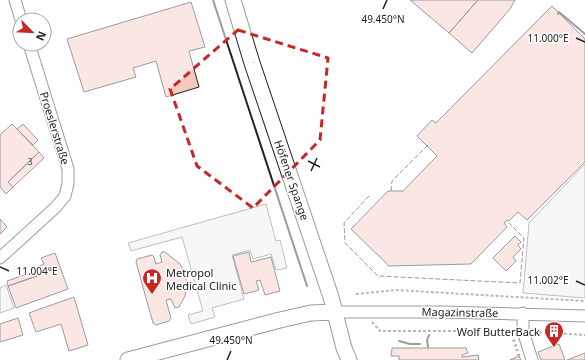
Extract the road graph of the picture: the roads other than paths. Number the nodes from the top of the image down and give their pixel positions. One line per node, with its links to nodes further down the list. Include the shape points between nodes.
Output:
1 (15, 0): 3 (street)
2 (232, 0): 6 (main road, Höfener Spange)
3 (19, 12)
4 (31, 52): 5 (street, Proeslerstraße, via 68,170 68,184 65,196 56,207)
5 (0, 258)
6 (336, 312): 7 (street, Magazinstraße); 9 (main road, via 306,314); 10 (main road, Höfener Spange)
7 (523, 313): 8 (street, Magazinstraße); 11 (street, via 523,331)
8 (585, 316)
9 (128, 360)
10 (349, 360)
11 (532, 360)

